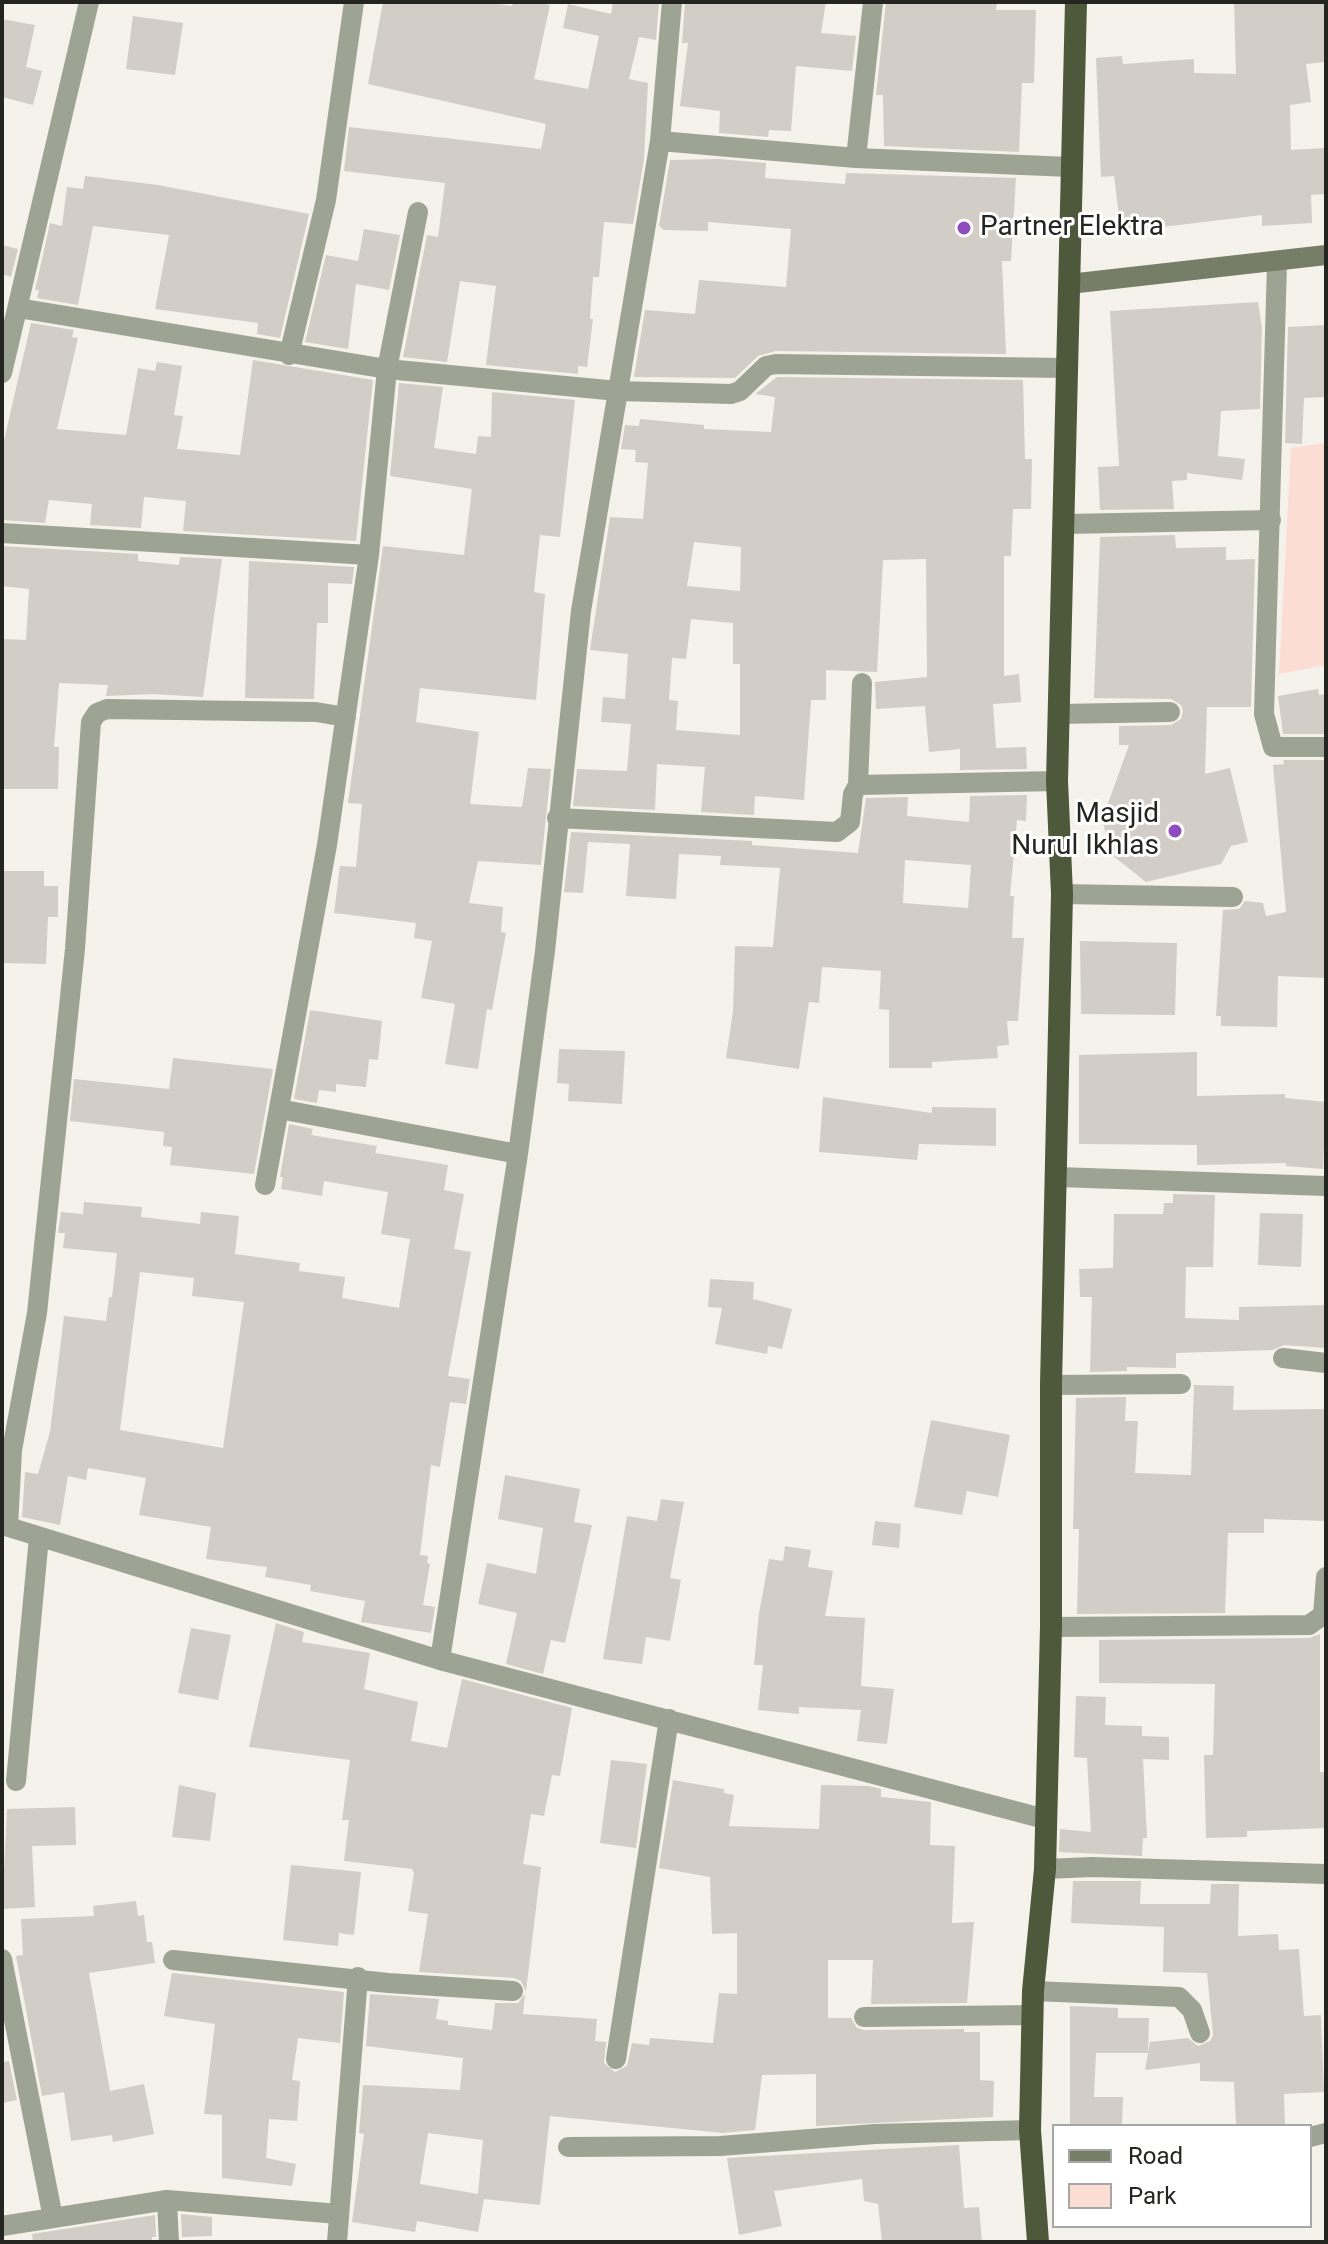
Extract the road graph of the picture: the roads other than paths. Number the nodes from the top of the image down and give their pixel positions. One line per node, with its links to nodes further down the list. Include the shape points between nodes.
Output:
1 (89, 2): 13 (street)
2 (354, 2): 15 (street, via 326,200)
3 (672, 2): 6 (street)
4 (873, 2): 7 (street)
5 (1076, 2): 8 (highway)
6 (660, 141): 7 (street); 19 (street)
7 (856, 158): 8 (street)
8 (1070, 167): 12 (highway)
9 (418, 212): 17 (street)
10 (1326, 255): 11 (main road)
11 (1277, 263): 12 (main road); 20 (street)
12 (1069, 284): 16 (highway)
13 (18, 308): 14 (street); 15 (street)
14 (7, 328): 18 (street)
15 (289, 355): 17 (street)
16 (1065, 368): 19 (street, via 776,364 731,394); 21 (highway)
17 (387, 369): 19 (street); 23 (street)
18 (2, 373)
19 (618, 391): 31 (street, via 581,611)
20 (1271, 520): 21 (street); 28 (street, via 1264,714 1271,743 1278,750)
21 (1065, 524): 26 (highway)
22 (2, 533): 23 (street)
23 (369, 555): 27 (street)
24 (862, 683): 30 (street)
25 (1170, 712): 26 (street)
26 (1059, 714): 29 (highway)
27 (346, 717): 34 (street); 43 (street, via 107,709 91,722 75,949 37,1313 12,1450)
28 (1326, 747)
29 (1057, 781): 30 (street); 32 (highway)
30 (858, 785): 31 (street, via 850,822 837,832)
31 (557, 818): 35 (street)
32 (1062, 894): 33 (street); 36 (highway)
33 (1233, 897)
34 (279, 1109): 35 (street); 37 (street)
35 (518, 1154): 47 (street)
36 (1057, 1177): 38 (street); 42 (highway)
37 (265, 1185)
38 (1326, 1186)
39 (1283, 1358): 40 (street)
40 (1326, 1363)
41 (1181, 1384): 42 (street)
42 (1051, 1385): 46 (highway)
43 (5, 1526): 44 (street)
44 (39, 1537): 47 (street); 49 (street)
45 (1326, 1577): 46 (street, via 1323,1615 1309,1625)
46 (1051, 1627): 50 (highway)
47 (440, 1660): 48 (street)
48 (669, 1719): 50 (street); 61 (street)
49 (16, 1781)
50 (1045, 1819): 51 (highway)
51 (1045, 1869): 52 (street); 57 (highway)
52 (1326, 1874)
53 (2, 1959): 67 (street)
54 (173, 1960): 55 (street)
55 (358, 1977): 56 (street); 66 (street)
56 (513, 1991)
57 (1033, 1991): 58 (highway); 60 (street, via 1179,1997 1192,2010)
58 (1033, 2015): 59 (street); 62 (highway)
59 (864, 2017)
60 (1200, 2033)
61 (616, 2059)
62 (1030, 2130): 63 (street, via 720,2146); 65 (highway)
63 (568, 2147)
64 (167, 2200): 66 (street); 67 (street); 69 (street)
65 (1045, 2204): 71 (highway)
66 (339, 2214): 70 (street)
67 (53, 2218): 68 (street)
68 (12, 2231)
69 (169, 2242)
70 (337, 2242)
71 (1038, 2242)

